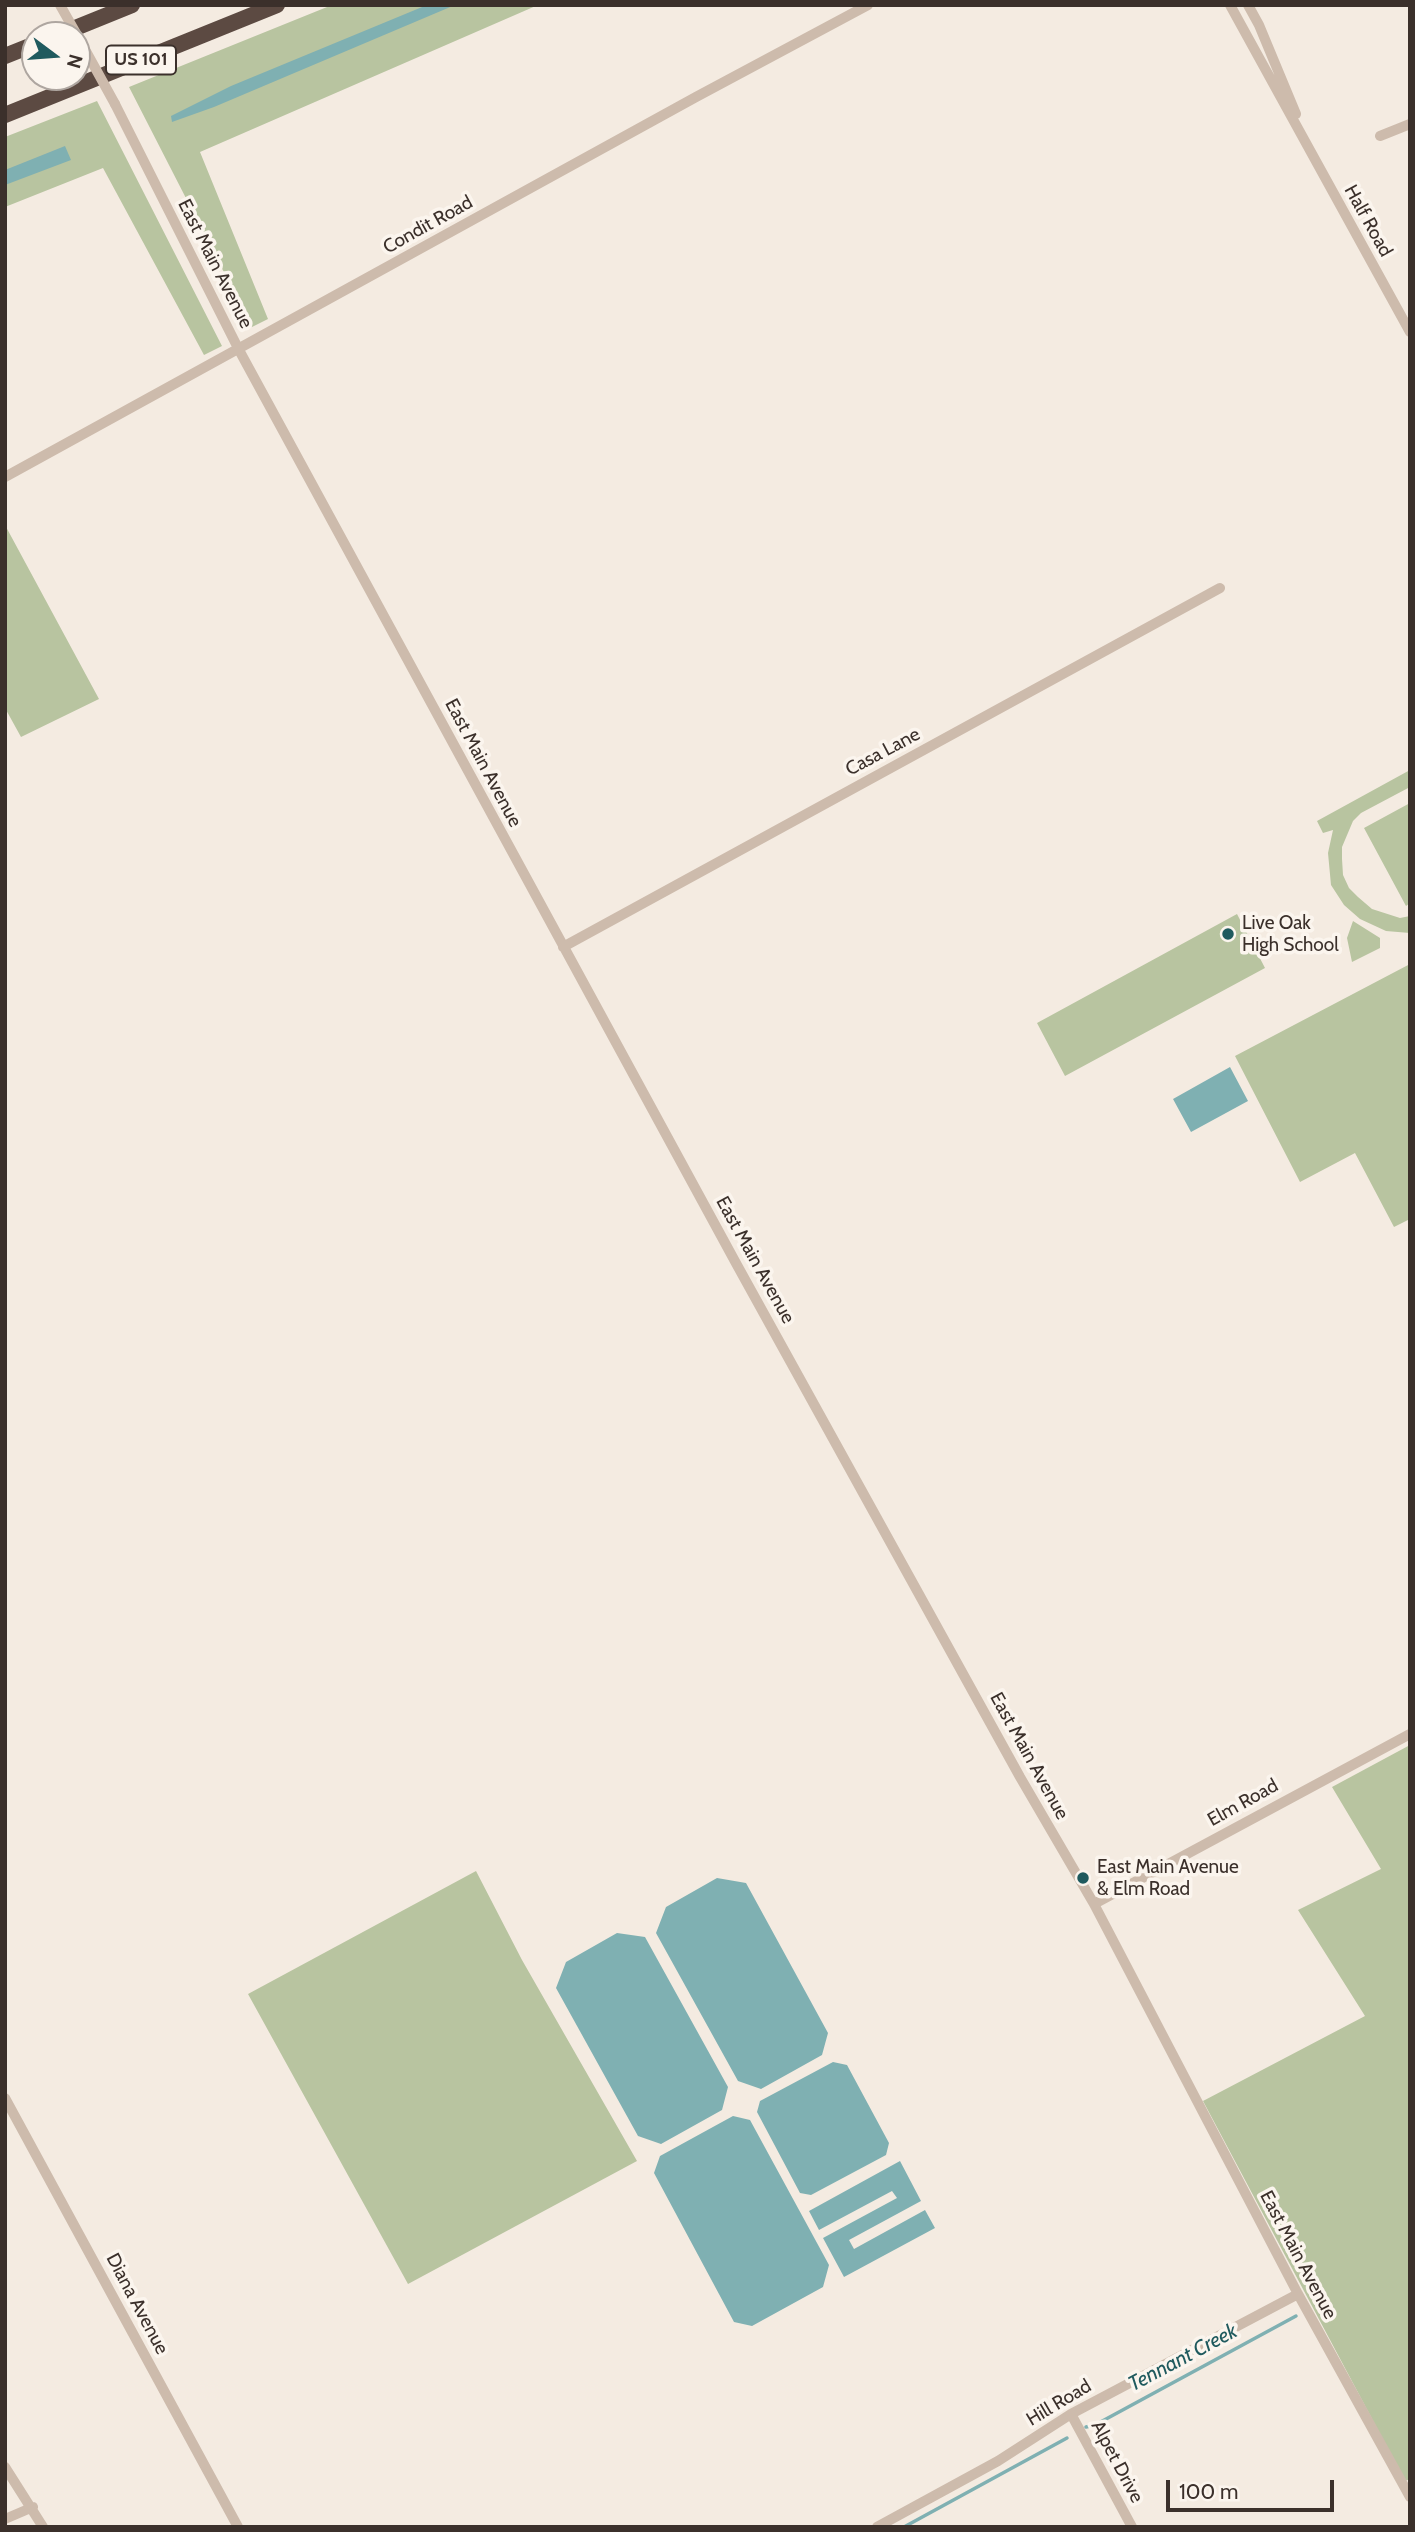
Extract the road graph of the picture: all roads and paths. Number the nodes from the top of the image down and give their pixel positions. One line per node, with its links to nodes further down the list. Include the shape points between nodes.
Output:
1 (61, 5): 7 (street, East Main Avenue, bridge)
2 (132, 5): 8 (highway, US 101)
3 (277, 5): 10 (highway, US 101)
4 (869, 5): 15 (street, Condit Road)
5 (1230, 5): 13 (street, Half Road)
6 (1248, 5): 13 (street, Half Road)
7 (70, 21)
8 (91, 22)
9 (91, 60): 15 (street, East Main Avenue, bridge)
10 (5, 115)
11 (1410, 124): 12 (street)
12 (1380, 135)
13 (1317, 165): 14 (street, Half Road)
14 (1410, 332)
15 (239, 350): 16 (street, Condit Road); 18 (street, East Main Avenue)
16 (5, 477)
17 (1220, 588): 18 (street, Casa Lane)
18 (563, 947): 20 (street, East Main Avenue)
19 (1410, 1734): 20 (street, Elm Road)
20 (1094, 1905): 22 (street, East Main Avenue)
21 (5, 2098): 29 (street, Diana Avenue)
22 (1298, 2294): 23 (street, Hill Road); 25 (street, East Main Avenue)
23 (1071, 2414): 30 (street, Hill Road, via 998,2461); 31 (street, Alpet Drive)
24 (5, 2467): 26 (street)
25 (1410, 2497)
26 (33, 2507): 27 (street); 28 (street)
27 (5, 2519)
28 (43, 2527)
29 (238, 2527)
30 (877, 2527)
31 (1132, 2527)

